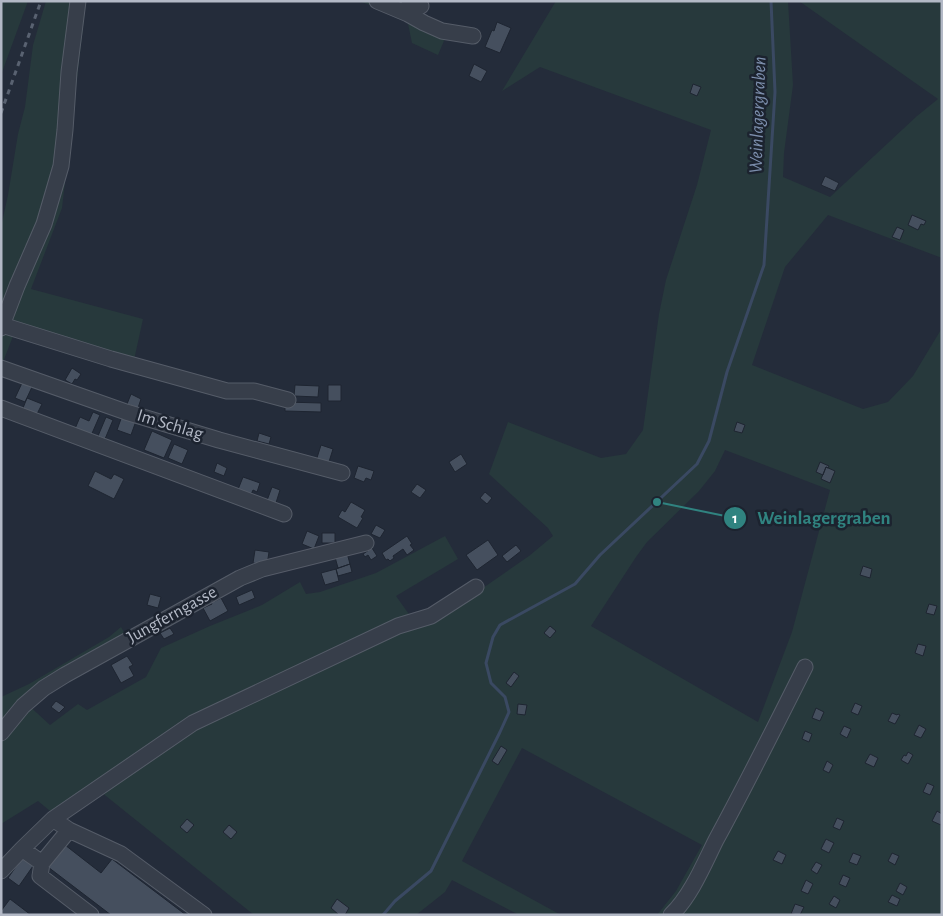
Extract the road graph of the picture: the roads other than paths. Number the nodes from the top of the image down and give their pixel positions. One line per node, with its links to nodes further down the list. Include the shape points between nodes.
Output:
1 (78, 1): 4 (street, via 61,166 44,224)
2 (377, 1): 3 (street, via 442,31)
3 (473, 36)
4 (2, 327): 6 (street, via 228,391 254,391)
5 (1, 368): 8 (street, Im Schlag, via 126,412)
6 (288, 400)
7 (1, 408): 9 (street)
8 (342, 473)
9 (284, 514)
10 (366, 542): 13 (street, Jungferngasse, via 262,569 232,582 44,688 23,706)
11 (476, 587): 14 (street, via 430,616 398,626 193,723)
12 (805, 667): 21 (street, via 690,890)
13 (1, 733)
14 (54, 819): 15 (street); 16 (street)
15 (68, 830): 17 (street); 20 (street, via 121,854)
16 (22, 849): 17 (street); 18 (street)
17 (42, 863): 19 (street, via 40,876)
18 (1, 871)
19 (91, 915)
20 (204, 915)
21 (671, 915)

